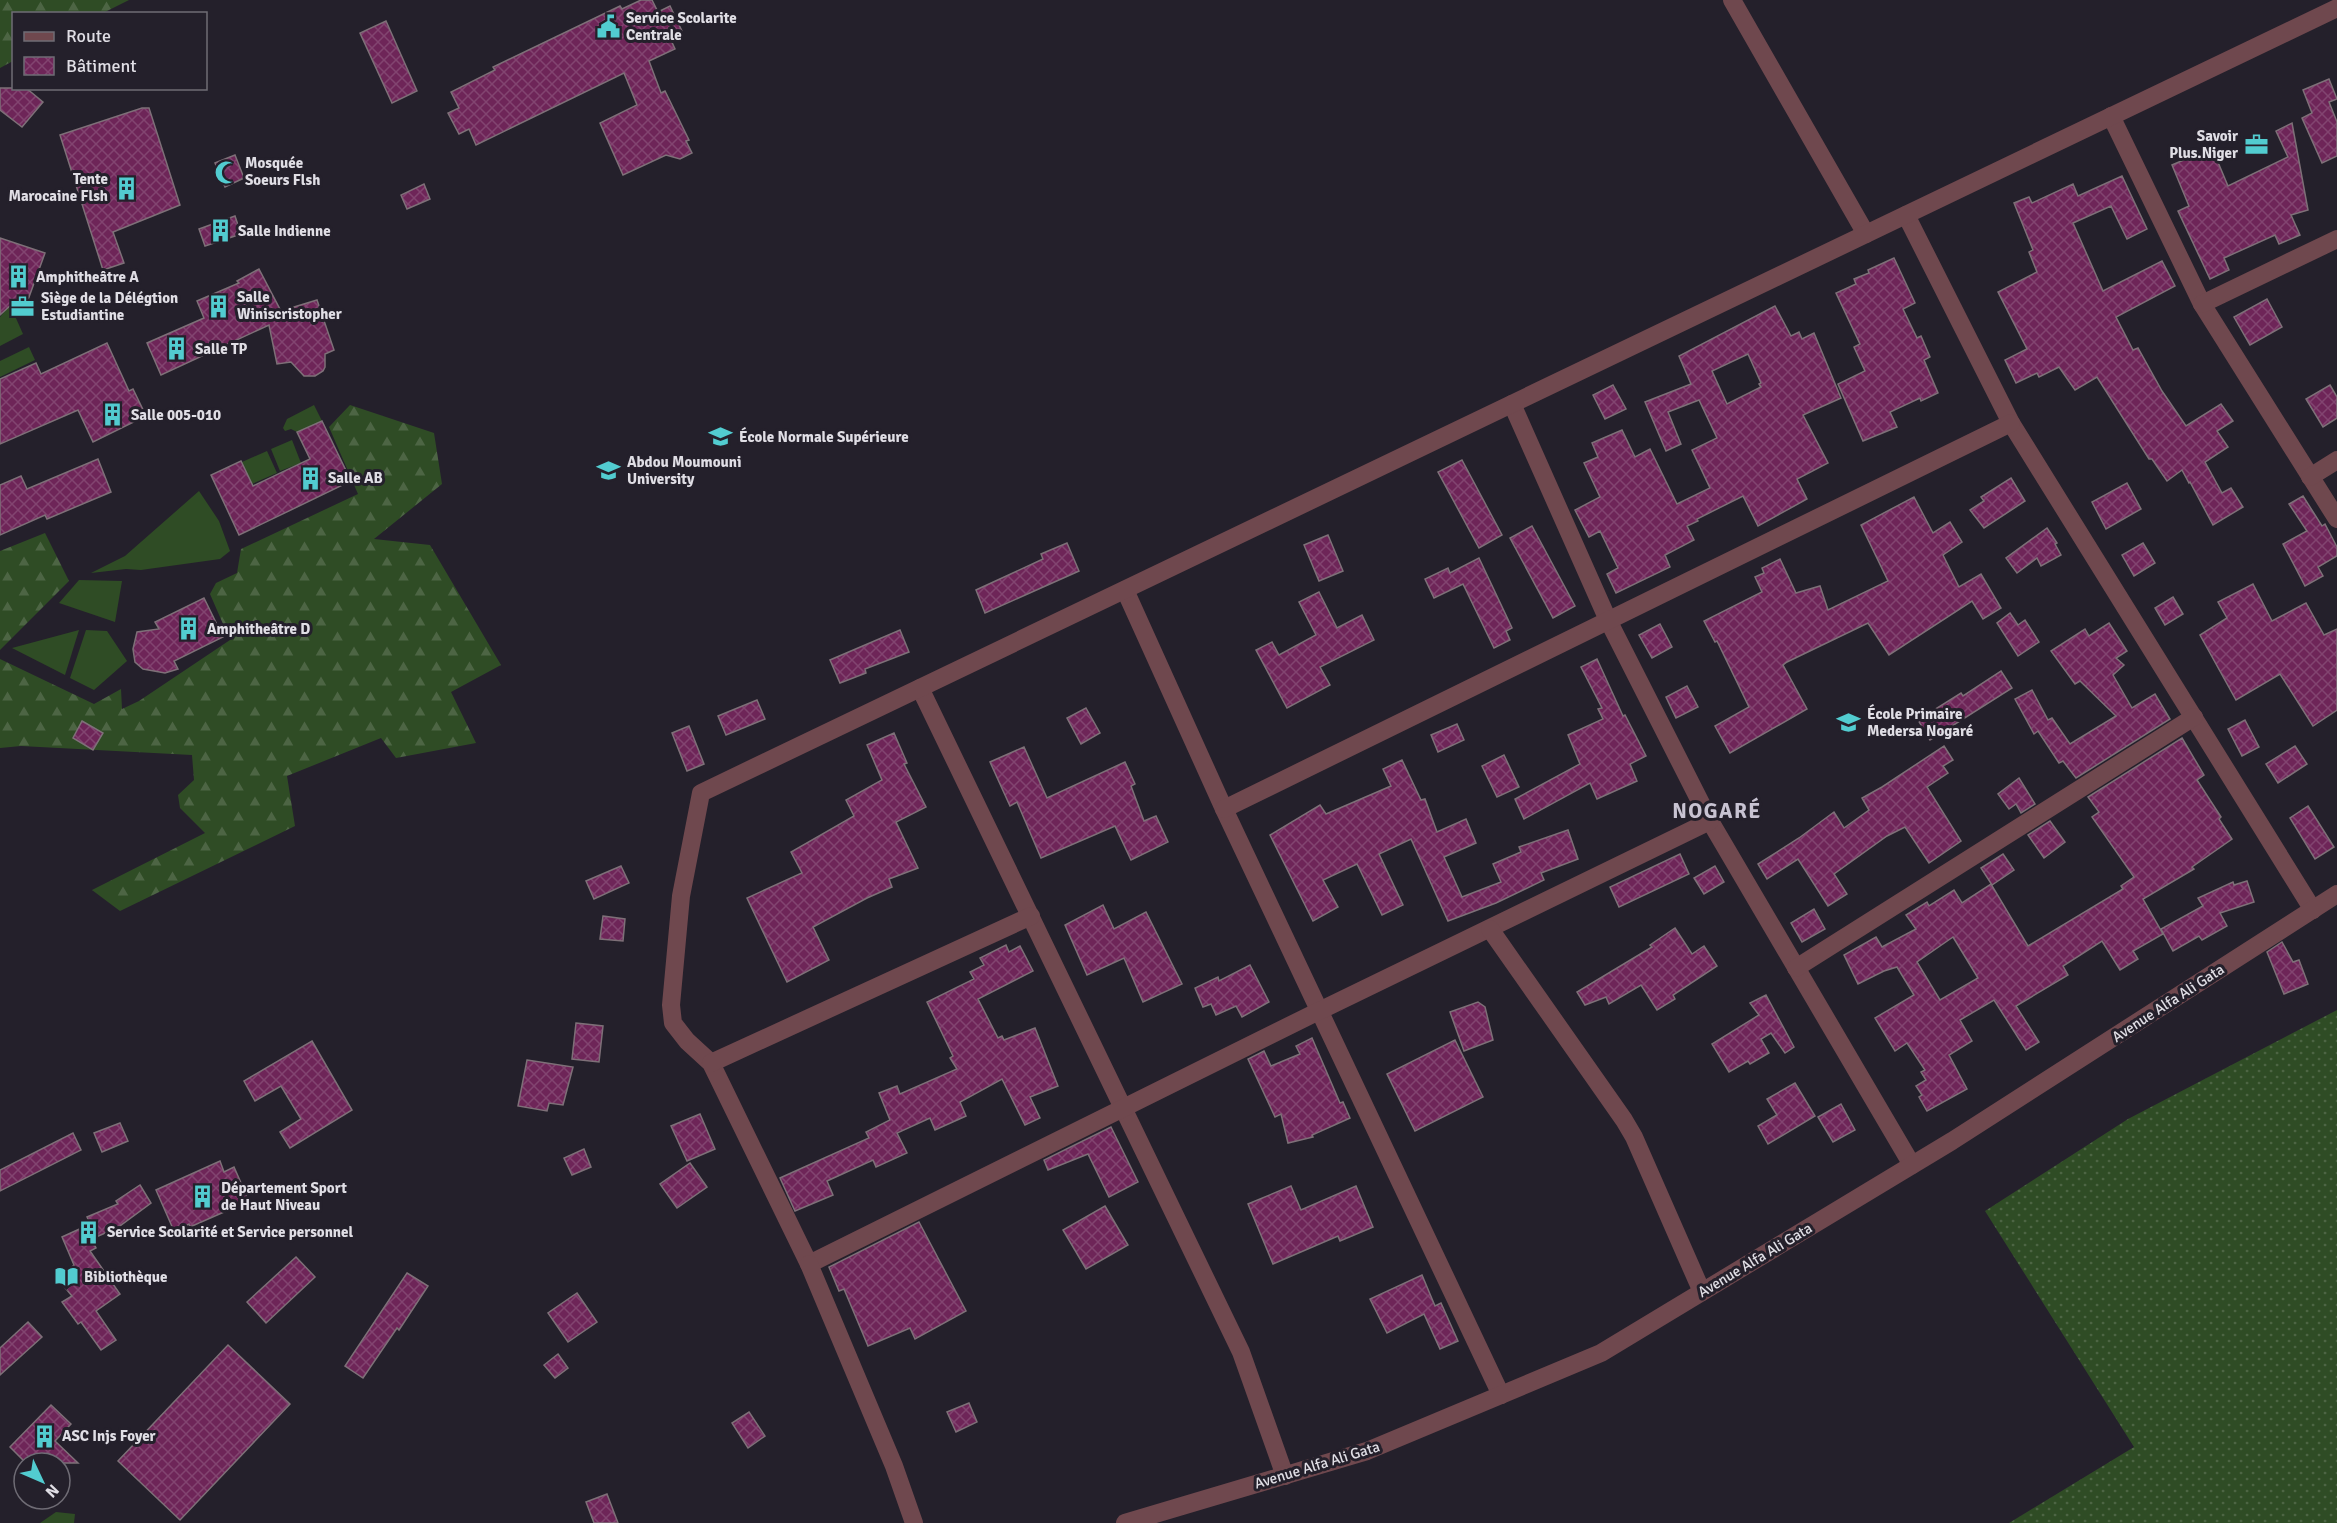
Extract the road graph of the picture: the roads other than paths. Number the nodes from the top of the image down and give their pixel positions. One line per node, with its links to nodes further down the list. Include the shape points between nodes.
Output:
1 (1732, 0): 5 (street)
2 (2337, 8): 3 (street)
3 (2111, 116): 4 (street); 7 (street)
4 (1906, 215): 5 (street); 9 (street)
5 (1866, 234): 8 (street)
6 (2337, 239): 7 (street)
7 (2202, 304): 11 (street)
8 (1512, 404): 13 (street); 14 (street)
9 (2011, 423): 14 (street); 16 (street)
10 (2337, 460): 11 (street)
11 (2310, 477): 12 (street)
12 (2337, 519)
13 (1125, 590): 15 (street); 17 (street)
14 (1608, 620): 17 (street); 18 (street)
15 (921, 688): 21 (street); 25 (street, via 701,793 681,896 671,1005 673,1023)
16 (2193, 717): 20 (street); 23 (street)
17 (1224, 809): 24 (street)
18 (1710, 821): 22 (street); 23 (street)
19 (2337, 894): 20 (street, Avenue Alfa Ali Gata)
20 (2313, 909): 27 (street, Avenue Alfa Ali Gata)
21 (1031, 916): 25 (street); 26 (street)
22 (1490, 929): 24 (street); 29 (street, via 1634,1137)
23 (1796, 968): 27 (street)
24 (1319, 1011): 26 (street); 30 (street)
25 (711, 1063): 28 (street)
26 (1124, 1108): 28 (street); 31 (street, via 1241,1352)
27 (1912, 1166): 29 (street, Avenue Alfa Ali Gata)
28 (808, 1264): 32 (street, via 894,1466)
29 (1702, 1292): 30 (street, Avenue Alfa Ali Gata, via 1601,1353)
30 (1501, 1395): 31 (street, Avenue Alfa Ali Gata, via 1367,1451)
31 (1285, 1476): 33 (street, Avenue Alfa Ali Gata)
32 (914, 1523)
33 (1125, 1523)

